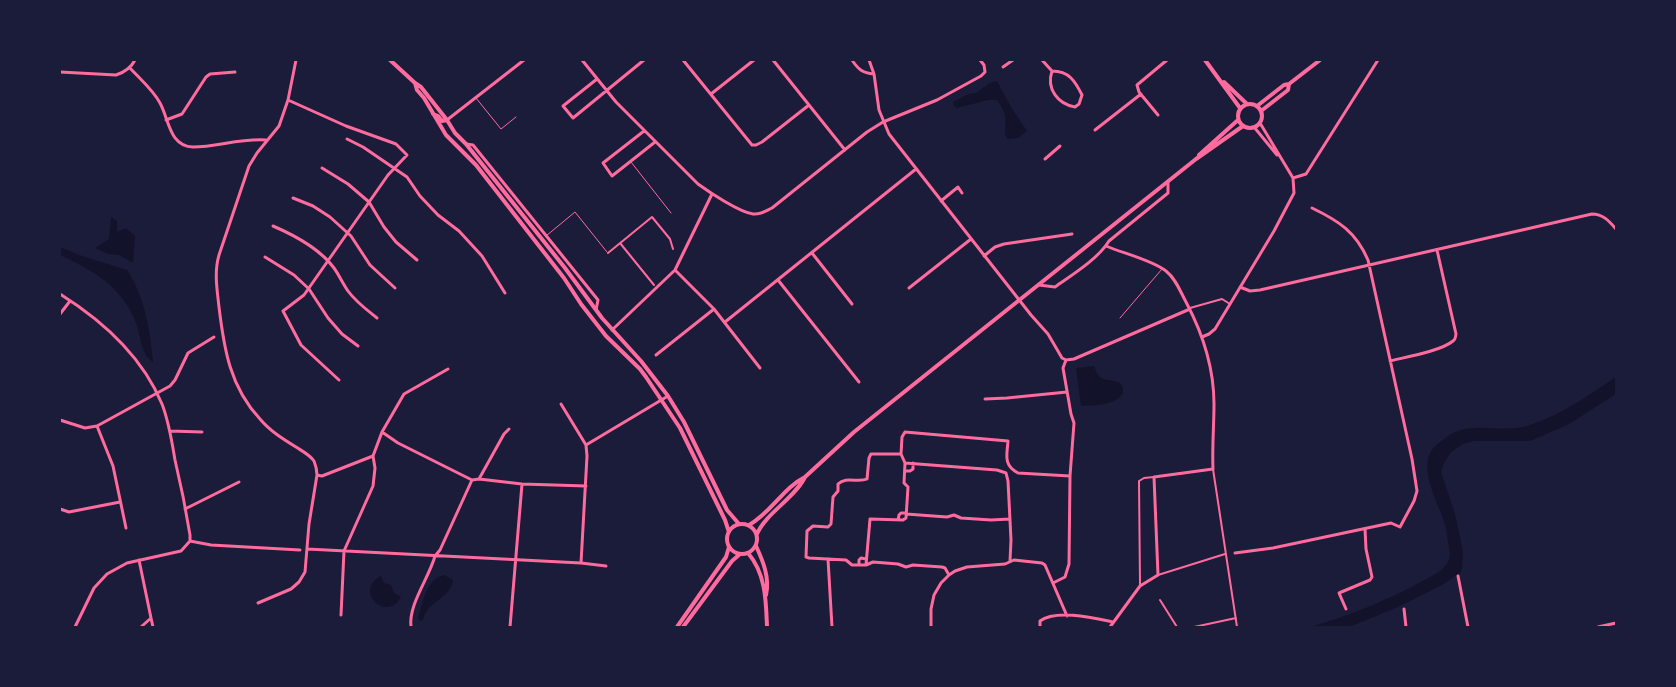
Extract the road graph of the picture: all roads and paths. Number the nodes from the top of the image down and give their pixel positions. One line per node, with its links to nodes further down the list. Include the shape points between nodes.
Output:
1 (135, 60): 20 (street)
2 (296, 60): 33 (street)
3 (390, 60): 27 (main road)
4 (524, 60): 32 (street)
5 (582, 60): 26 (street)
6 (644, 60): 29 (street)
7 (683, 60): 30 (street)
8 (754, 60): 30 (street)
9 (773, 60): 35 (street)
10 (852, 60): 24 (street, via 866,74)
11 (869, 60): 24 (street)
12 (980, 60): 45 (street, via 985,72 982,76 945,96)
13 (1013, 60): 19 (street)
14 (1042, 60): 23 (street)
15 (1167, 60): 31 (street, via 1139,82 1137,88)
16 (1205, 60): 25 (main road)
17 (1320, 60): 28 (main road)
18 (1378, 60): 64 (street, via 1306,174)
19 (1003, 67)
20 (130, 68): 21 (street, via 116,75); 42 (street, via 160,104)
21 (60, 72)
22 (235, 72): 42 (street, via 210,74 182,114)
23 (1052, 72): 23 (street, via 1051,87 1056,97 1075,107 1082,95 1076,81 1060,71)
24 (874, 74): 45 (street)
25 (1218, 77): 34 (main road); 37 (main road)
26 (597, 79): 29 (street); 29 (street, via 564,106 572,118)
27 (415, 84): 39 (main road); 43 (main road)
28 (1289, 84): 36 (main road); 38 (main road, via 1288,90)
29 (606, 91): 50 (street)
30 (711, 94): 35 (street, via 756,146)
31 (1141, 94): 40 (street); 49 (street)
32 (476, 98): 41 (lane, via 501,129); 43 (street)
33 (288, 100): 51 (street, via 279,126); 62 (street, via 400,147 407,155)
34 (1247, 104): 36 (main road); 37 (main road)
35 (809, 105): 56 (street)
36 (1257, 106): 38 (main road)
37 (1240, 108): 44 (main road)
38 (1261, 111): 46 (main road)
39 (433, 114): 43 (main road, via 442,121); 127 (main road, via 446,135 476,166 596,323 640,369)
40 (1158, 115)
41 (516, 117)
42 (166, 120): 51 (street, via 175,138 191,147)
43 (447, 120): 54 (main road)
44 (1238, 120): 47 (main road); 58 (main road)
45 (883, 122): 56 (street); 63 (street)
46 (1260, 123): 48 (main road); 59 (street)
47 (1243, 126): 48 (main road); 58 (main road)
48 (1254, 128): 59 (street)
49 (1095, 130)
50 (644, 131): 53 (street); 60 (street, via 603,163 612,176)
51 (266, 140): 142 (street, via 250,166 217,261 222,332 231,372 249,408 269,429 310,456 317,468)
52 (347, 140): 62 (street)
53 (655, 142): 60 (street); 67 (street)
54 (466, 144): 77 (street, via 473,144); 107 (main road)
55 (1060, 146): 57 (street)
56 (845, 150): 67 (street, via 764,212 748,212)
57 (1045, 159)
58 (1196, 159): 65 (main road)
59 (1281, 159): 64 (street)
60 (630, 162): 72 (lane)
61 (322, 168): 70 (street)
62 (393, 168): 70 (street); 99 (street, via 406,177 438,215 459,231 482,256)
63 (916, 169): 69 (street); 84 (street)
64 (1293, 178): 95 (street, via 1295,189 1292,198)
65 (1168, 182): 80 (street, via 1168,193); 94 (main road)
66 (962, 193): 69 (street, via 958,187)
67 (712, 194): 91 (street)
68 (293, 198): 75 (street, via 313,206)
69 (941, 200): 78 (street)
70 (369, 202): 75 (street); 87 (street, via 396,242)
71 (1312, 208): 89 (street, via 1344,226 1359,244)
72 (671, 213)
73 (273, 226): 88 (street, via 313,248)
74 (1616, 229): 82 (street, via 1600,215 1592,214)
75 (348, 233): 88 (street); 96 (street, via 370,265)
76 (1072, 234): 85 (street, via 1004,244)
77 (546, 236): 83 (lane, via 575,212); 107 (street, via 598,300)
78 (971, 239): 85 (street); 97 (street)
79 (620, 242): 81 (street, via 652,217 670,239); 83 (street); 93 (street)
80 (1106, 246): 90 (street); 94 (street, via 1055,287)
81 (673, 249)
82 (1437, 250): 89 (street); 118 (street, via 1456,338 1432,350)
83 (608, 253)
84 (812, 253): 92 (street); 103 (street)
85 (984, 256): 102 (street)
86 (265, 258): 98 (street)
87 (417, 260)
88 (328, 263): 98 (street); 109 (street, via 349,292)
89 (1369, 265): 95 (street, via 1260,290); 118 (street)
90 (1162, 268): 106 (street, via 1176,281); 110 (lane)
91 (675, 270): 105 (street); 112 (street)
92 (778, 280): 111 (street); 122 (street)
93 (654, 285)
94 (1039, 285): 102 (main road)
95 (1240, 287): 104 (street)
96 (396, 288)
97 (909, 288)
98 (309, 289): 115 (street, via 328,318); 121 (street, via 283,311 301,345)
99 (505, 293)
100 (60, 294): 101 (street)
101 (70, 300): 108 (street); 124 (street, via 125,346)
102 (1020, 300): 117 (street); 144 (main road, via 854,432)
103 (852, 304)
104 (1230, 304): 106 (street, via 1222,299); 114 (street, via 1214,329)
105 (714, 309): 111 (street); 116 (street)
106 (1190, 309): 114 (street); 117 (street)
107 (596, 310): 112 (main road)
108 (60, 314)
109 (377, 318)
110 (1120, 318)
111 (725, 322): 119 (street)
112 (612, 330): 125 (main road)
113 (214, 337): 124 (street, via 188,353 174,383)
114 (1202, 337): 140 (street, via 1211,368 1214,402)
115 (358, 346)
116 (656, 355)
117 (1066, 360): 123 (street, via 1063,368)
118 (1390, 361): 159 (street, via 1417,484 1415,498 1400,527 1391,523)
119 (760, 368)
120 (448, 369): 134 (street, via 404,394)
121 (339, 380)
122 (858, 382)
123 (1067, 392): 126 (street); 143 (street, via 1074,423)
124 (157, 393): 130 (street); 132 (street)
125 (668, 396): 127 (street); 156 (main road, via 727,510)
126 (985, 399)
127 (661, 401): 135 (street); 160 (main road, via 680,428)
128 (561, 404): 135 (street)
129 (60, 420): 130 (street, via 85,428)
130 (97, 426): 151 (street, via 113,466)
131 (509, 429): 146 (street)
132 (170, 431): 133 (street); 153 (street)
133 (202, 432)
134 (382, 432): 137 (street); 147 (street)
135 (586, 444): 150 (street)
136 (901, 454): 138 (street); 143 (street, via 905,432 1001,439 1008,441 1010,469 1018,473); 173 (street, via 871,454 867,478 862,481 845,479 838,484 838,491 833,497 831,524 828,527 813,526 807,531 806,557)
137 (373, 456): 142 (street); 167 (street, via 376,468 373,486)
138 (905, 463): 139 (street); 141 (street)
139 (912, 463): 141 (street, via 910,471); 155 (street, via 1006,473)
140 (1213, 469): 145 (street); 171 (street)
141 (905, 470): 154 (street, via 904,483 908,487)
142 (317, 476): 165 (street)
143 (1070, 476): 186 (street, via 1069,564 1065,577)
144 (805, 477): 157 (main road, via 795,482); 161 (main road, via 800,487)
145 (1154, 477): 183 (street); 187 (street, via 1139,481)
146 (479, 479): 147 (street); 149 (street)
147 (472, 480): 172 (street)
148 (239, 482): 153 (street)
149 (522, 484): 150 (street); 176 (street)
150 (586, 486): 178 (street)
151 (120, 502): 152 (street, via 69,512); 158 (street)
152 (60, 509)
153 (185, 509): 162 (street)
154 (906, 514): 155 (street); 174 (street, via 903,520 870,519)
155 (1010, 519): 177 (street)
156 (739, 524): 157 (main road); 160 (main road)
157 (749, 525): 161 (main road)
158 (126, 528)
159 (1365, 529): 169 (street); 192 (street, via 1372,577 1340,593)
160 (729, 532): 164 (main road)
161 (757, 534): 163 (main road)
162 (190, 541): 166 (street); 175 (street, via 176,553)
163 (756, 546): 168 (main road); 189 (main road, via 765,568)
164 (729, 547): 170 (main road); 205 (main road, via 726,557)
165 (308, 549): 167 (street); 191 (street, via 299,582 291,589)
166 (300, 550)
167 (344, 551): 172 (street); 194 (street)
168 (748, 553): 170 (main road); 189 (main road, via 761,573)
169 (1235, 553)
170 (740, 554): 206 (main road, via 732,560)
171 (1225, 554): 183 (street); 197 (street)
172 (435, 556): 176 (street); 203 (street, via 413,608)
173 (828, 559): 179 (street); 208 (street)
174 (866, 559): 179 (street, via 861,558); 180 (street)
175 (139, 560): 196 (street); 200 (street, via 118,567 101,580 88,598)
176 (516, 560): 178 (street); 204 (street)
177 (1010, 561): 182 (street, via 967,567); 186 (street, via 1042,563)
178 (581, 563): 181 (street)
179 (859, 565): 180 (street)
180 (866, 565): 182 (street, via 873,562 906,567 942,567)
181 (606, 566)
182 (949, 575): 209 (street, via 934,595)
183 (1158, 575): 185 (street)
184 (1458, 576): 216 (street)
185 (1147, 580): 187 (street); 188 (street)
186 (1053, 583): 195 (street)
187 (1140, 586): 198 (street)
188 (1151, 586)
189 (766, 598): 207 (main road)
190 (1160, 600): 212 (street)
191 (258, 603)
192 (1346, 609)
193 (1404, 609): 215 (street)
194 (341, 615)
195 (1067, 616): 198 (street); 210 (street, via 1044,618)
196 (151, 618): 201 (street); 202 (street)
197 (1236, 618): 213 (street); 214 (street)
198 (1112, 622): 211 (street)
199 (1616, 623): 217 (street)
200 (75, 627)
201 (141, 627)
202 (153, 627)
203 (411, 627)
204 (510, 627)
205 (677, 627)
206 (683, 627)
207 (767, 627)
208 (832, 627)
209 (931, 627)
210 (1040, 627)
211 (1110, 627)
212 (1177, 627)
213 (1194, 627)
214 (1237, 627)
215 (1406, 627)
216 (1468, 627)
217 (1598, 627)

